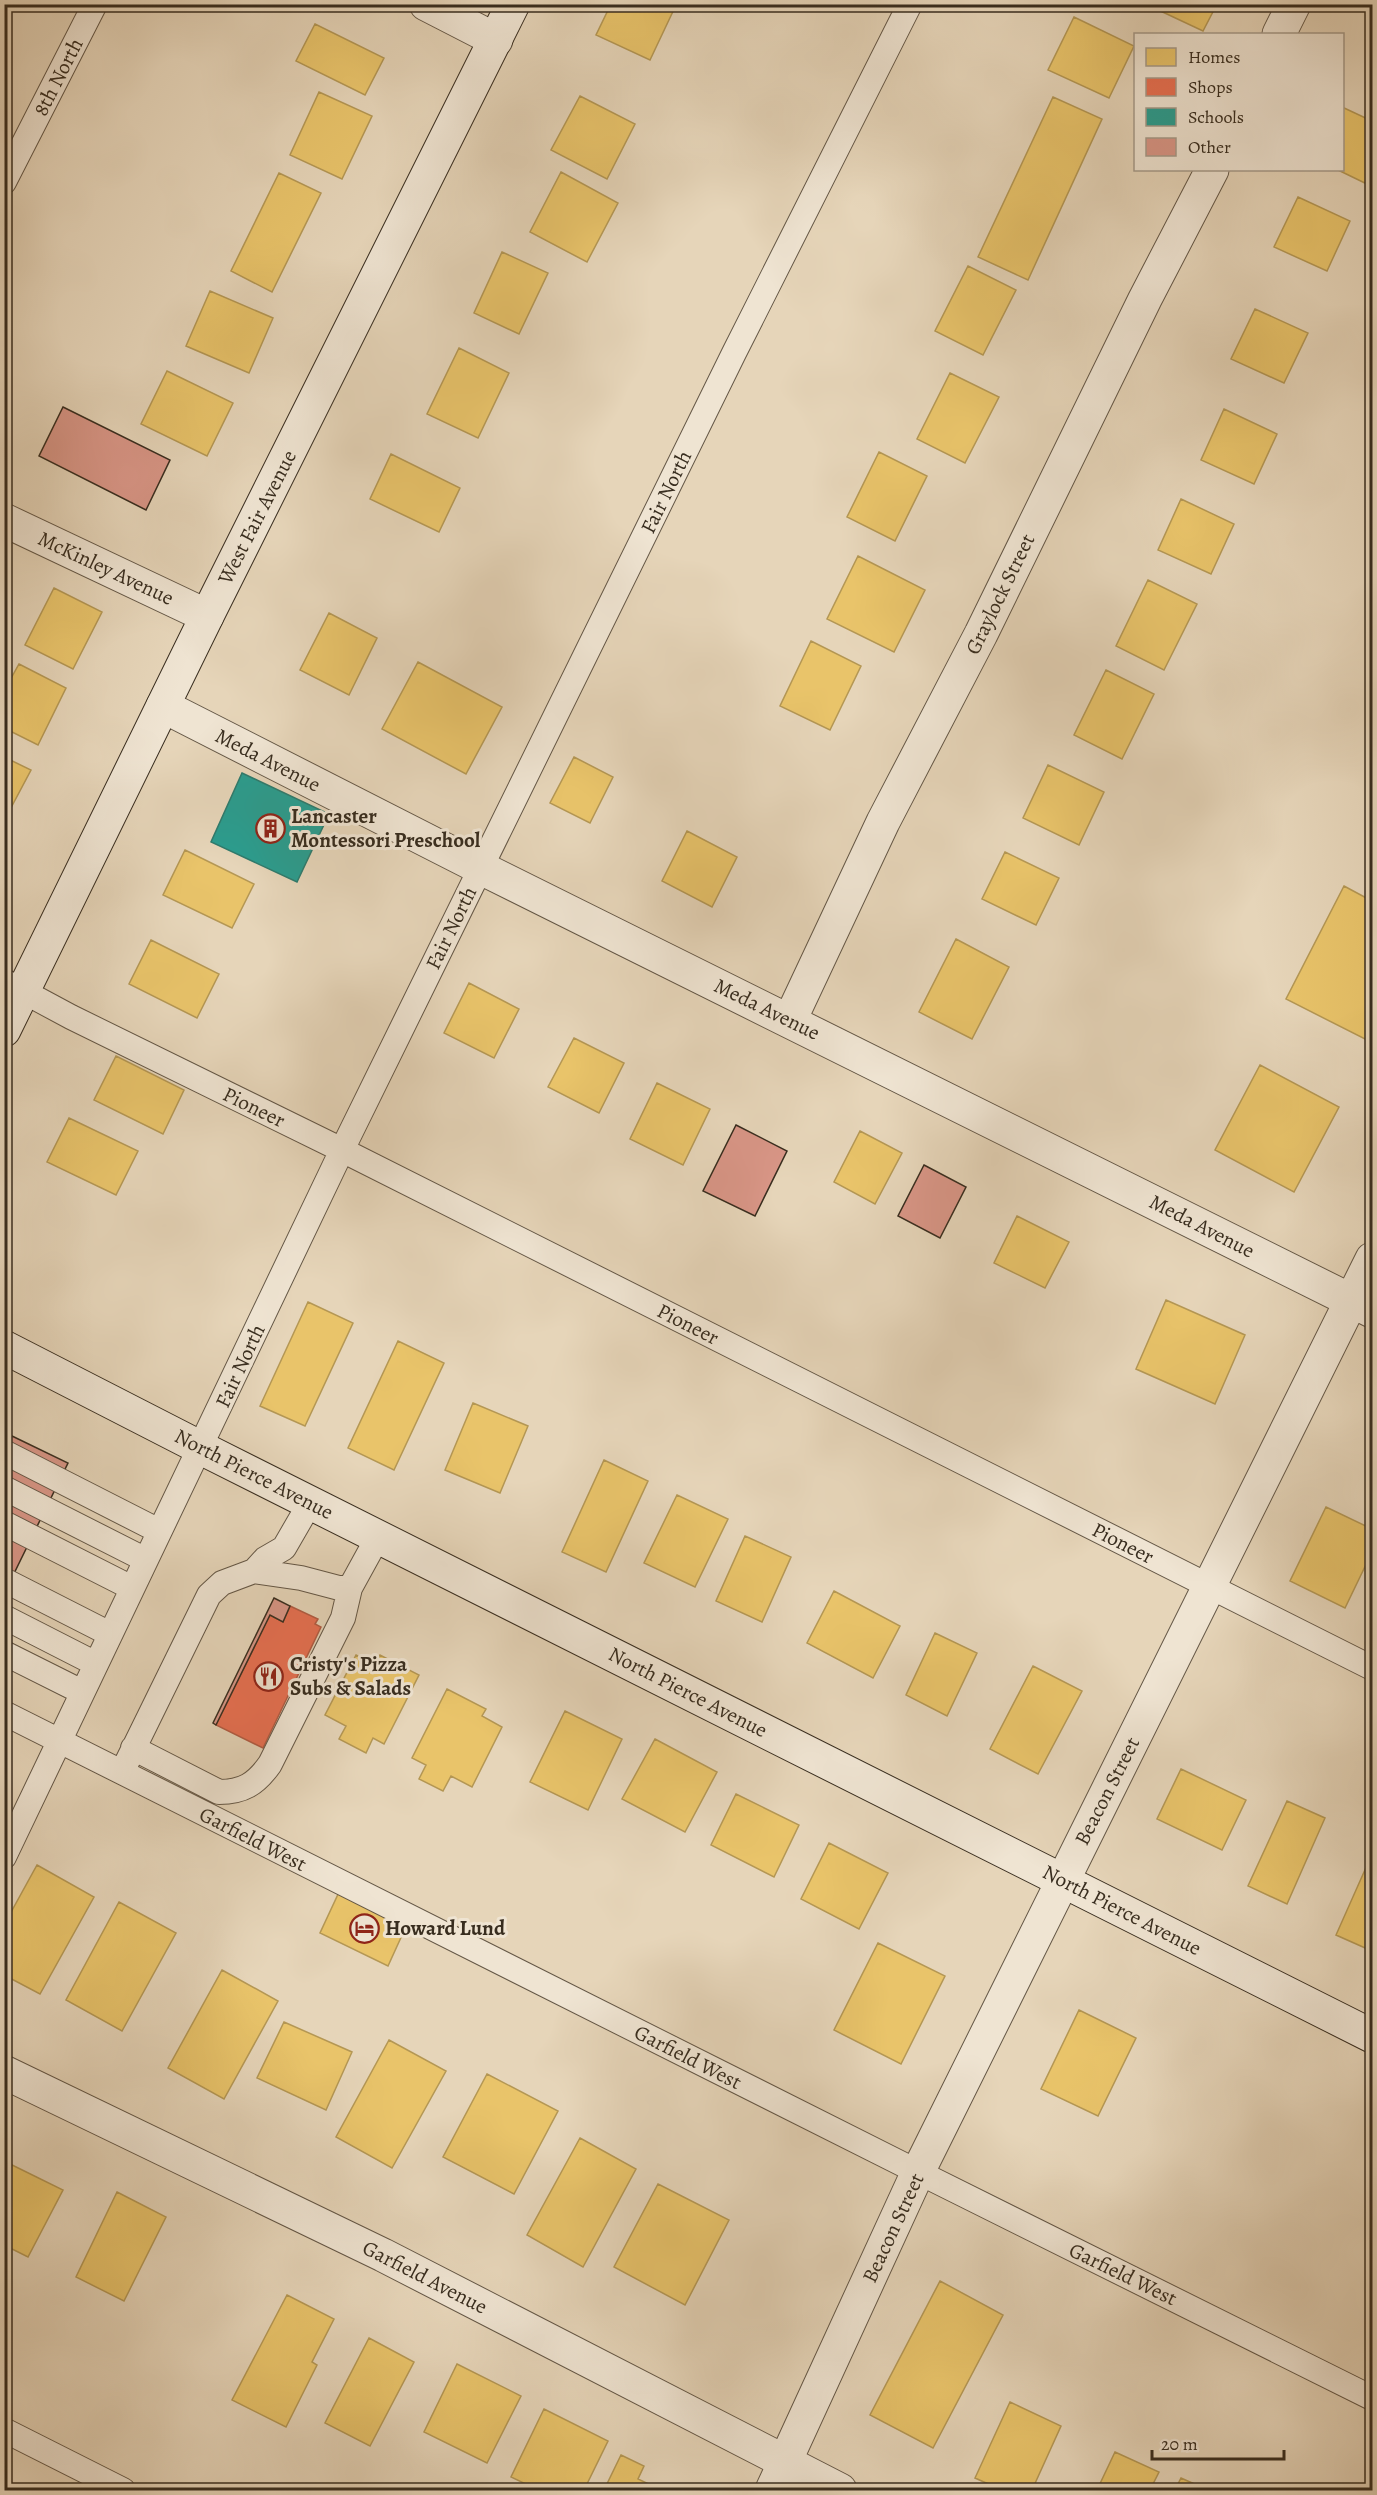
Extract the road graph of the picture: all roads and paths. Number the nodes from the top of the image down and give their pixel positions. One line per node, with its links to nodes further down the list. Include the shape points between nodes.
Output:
1 (95, 4): 8 (lane, 8th North)
2 (426, 4): 7 (street)
3 (513, 4): 7 (street, West Fair Avenue)
4 (910, 4): 14 (lane, Fair North)
5 (1294, 4): 6 (street)
6 (1280, 33)
7 (496, 40): 12 (street, West Fair Avenue)
8 (11, 154): 10 (lane, 8th North)
9 (1211, 171): 16 (street, Graylock Street, via 883,822)
10 (4, 182)
11 (4, 520): 12 (street, McKinley Avenue)
12 (207, 616): 13 (street, West Fair Avenue)
13 (163, 706): 14 (street, Meda Avenue); 15 (street, West Fair Avenue)
14 (481, 868): 16 (street, Meda Avenue); 18 (lane, Fair North)
15 (14, 986): 17 (street, West Fair Avenue); 18 (lane, Pioneer)
16 (790, 1020): 20 (street, Meda Avenue)
17 (4, 1030)
18 (342, 1150): 22 (lane, Fair North); 32 (lane, Pioneer)
19 (1372, 1258): 20 (street, Beacon Street)
20 (1361, 1305): 32 (street, Beacon Street)
21 (4, 1347): 22 (street, North Pierce Avenue)
22 (201, 1448): 25 (street, North Pierce Avenue); 27 (lane, Fair North)
23 (4, 1452): 27 (lane)
24 (4, 1488): 29 (lane)
25 (310, 1503): 28 (street, North Pierce Avenue); 30 (lane, via 284,1548)
26 (4, 1523): 33 (lane)
27 (159, 1531): 29 (lane, Fair North)
28 (378, 1537): 34 (lane); 48 (street, North Pierce Avenue)
29 (146, 1560): 33 (lane, Fair North)
30 (254, 1571): 34 (lane); 43 (lane, via 222,1584 209,1595)
31 (4, 1580): 36 (lane)
32 (1209, 1586): 39 (lane, Pioneer); 48 (street, Beacon Street)
33 (132, 1588): 36 (lane, Fair North)
34 (350, 1588): 45 (lane, via 343,1618 270,1764)
35 (4, 1617): 38 (lane)
36 (110, 1634): 38 (lane, Fair North)
37 (4, 1653): 40 (lane)
38 (96, 1664): 40 (lane, Fair North)
39 (1372, 1668)
40 (82, 1692): 42 (lane, Fair North)
41 (4, 1713): 42 (lane, Garfield West)
42 (58, 1742): 44 (lane, Garfield West); 47 (lane, Fair North)
43 (133, 1748): 44 (lane); 45 (lane, via 219,1792 235,1792)
44 (122, 1773): 46 (lane, Garfield West)
45 (249, 1786): 46 (lane)
46 (233, 1829): 51 (lane, Garfield West)
47 (4, 1857)
48 (1062, 1881): 49 (street, North Pierce Avenue); 51 (street, Beacon Street)
49 (1372, 2036)
50 (4, 2072): 54 (street, Garfield Avenue, via 383,2255)
51 (918, 2172): 52 (lane, Garfield West); 54 (street, Beacon Street)
52 (1372, 2398)
53 (4, 2430): 55 (lane)
54 (779, 2477): 56 (street, Garfield Avenue)
55 (123, 2490)
56 (840, 2490)

